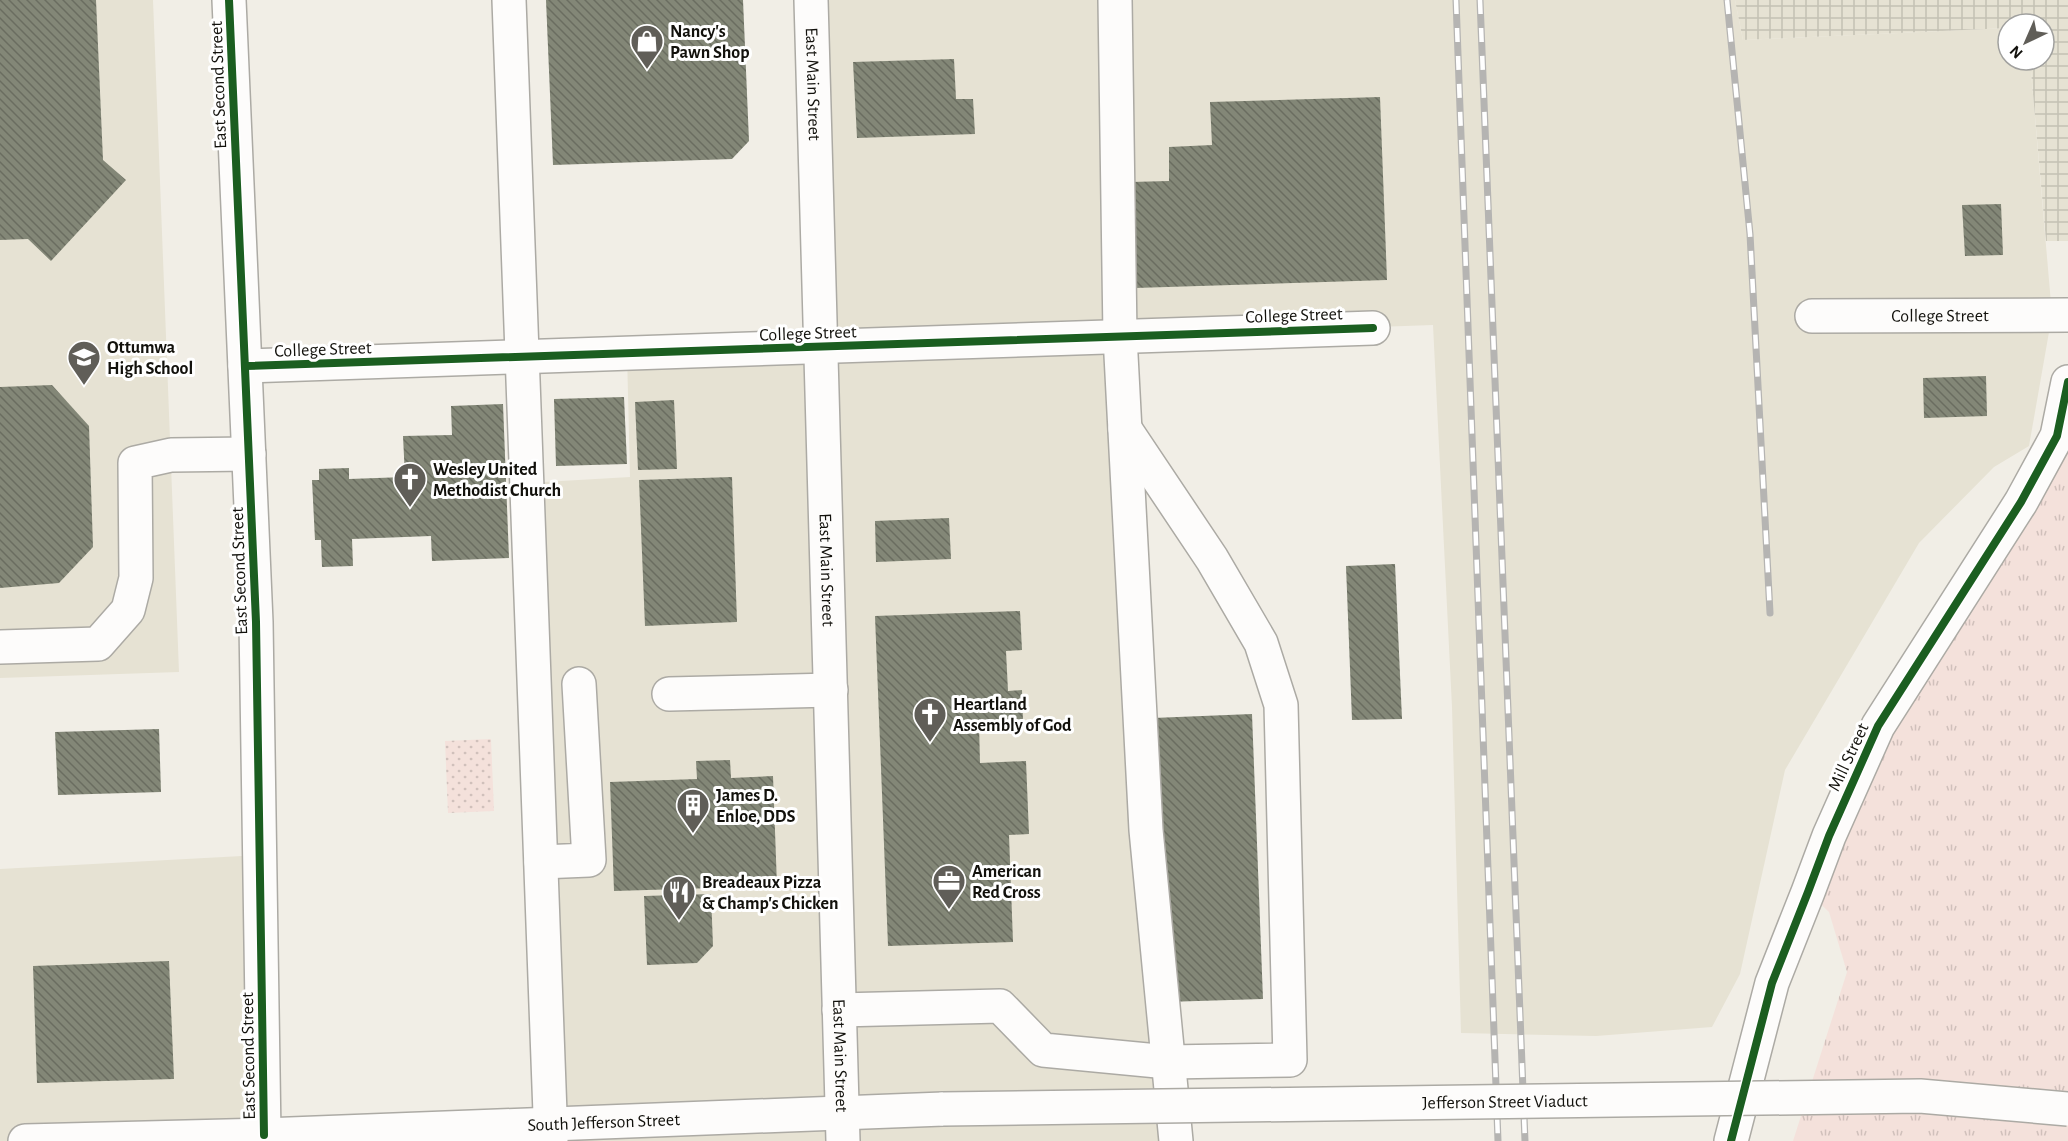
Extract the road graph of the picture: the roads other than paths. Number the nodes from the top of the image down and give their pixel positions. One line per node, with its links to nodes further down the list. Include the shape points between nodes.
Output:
1 (230, 0): 11 (street, East Second Street)
2 (509, 0): 10 (street)
3 (811, 0): 9 (street, East Main Street)
4 (1115, 0): 8 (street)
5 (2068, 315): 6 (street, College Street)
6 (1812, 316)
7 (1373, 328): 8 (street, College Street)
8 (1120, 336): 9 (street, College Street); 13 (street)
9 (822, 348): 10 (street, College Street); 17 (street, East Main Street)
10 (522, 358): 11 (street, College Street); 19 (street)
11 (245, 366): 14 (street, East Second Street)
12 (2068, 382): 29 (street, Mill Street, via 2057,436 2021,502 1878,726 1828,836 1772,983)
13 (1125, 429): 21 (street, via 1146,830); 21 (street, via 1212,559 1261,643 1281,705 1290,1060)
14 (249, 454): 15 (street, via 171,455 135,463 136,578 128,610 98,644); 26 (street, East Second Street, via 256,622)
15 (0, 646)
16 (579, 684): 19 (street, via 589,860)
17 (831, 690): 18 (street); 20 (street, East Main Street)
18 (669, 694)
19 (541, 862): 25 (street)
20 (839, 1010): 21 (street, via 1000,1006 1043,1050); 24 (street, East Main Street)
21 (1168, 1062): 28 (street)
22 (943, 1108): 23 (street, Jefferson Street Viaduct, bridge, via 1920,1096); 24 (street, South Jefferson Street)
23 (2068, 1109)
24 (842, 1127): 25 (street, South Jefferson Street)
25 (551, 1133): 26 (street, South Jefferson Street)
26 (264, 1138): 27 (street, South Jefferson Street)
27 (25, 1141)
28 (1176, 1141)
29 (1731, 1141)

